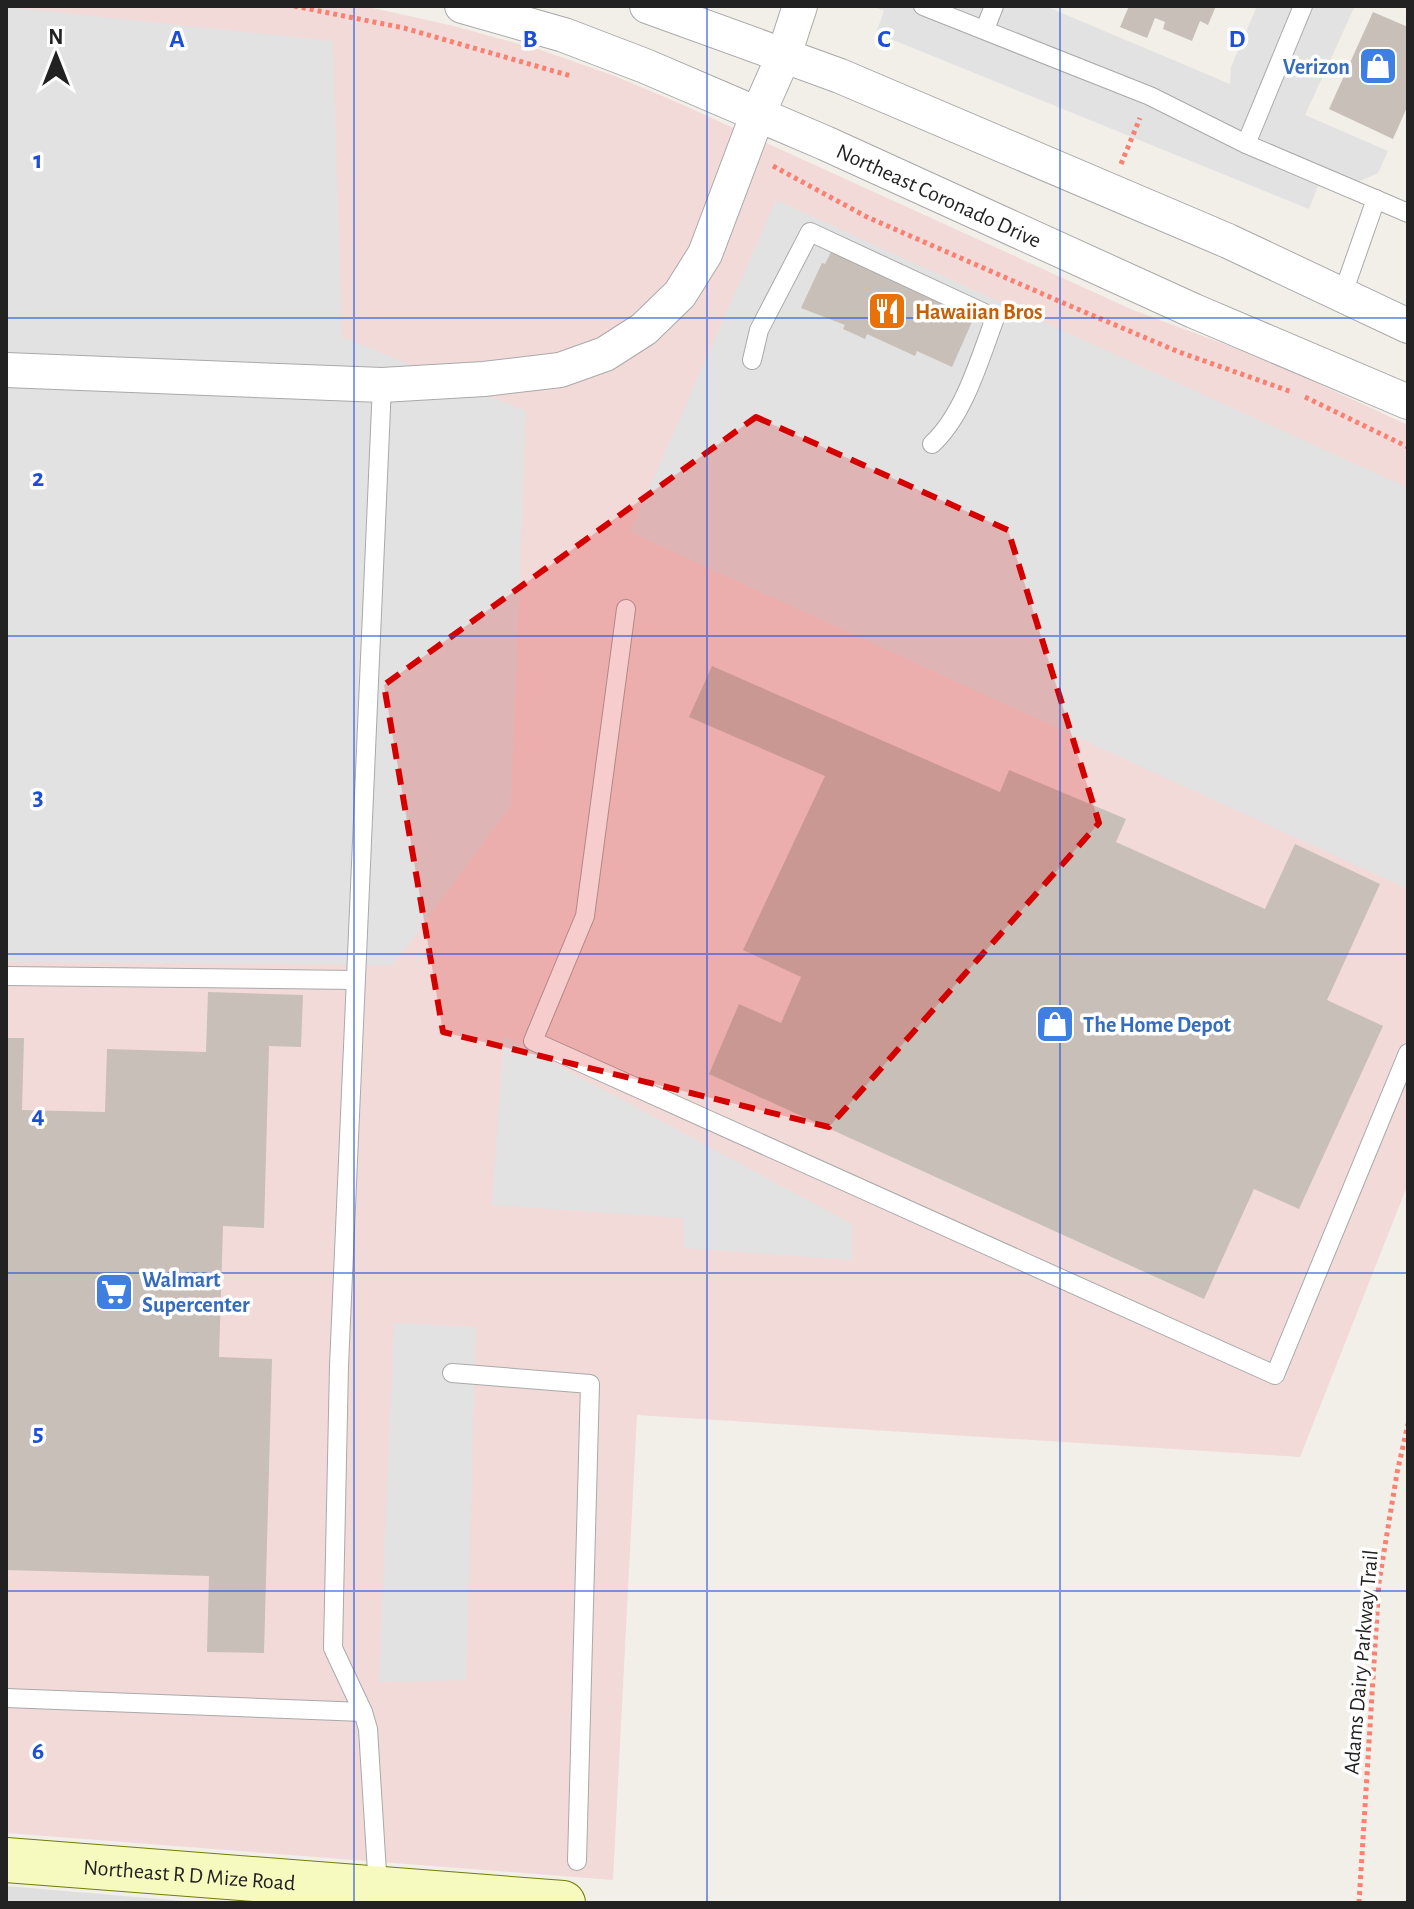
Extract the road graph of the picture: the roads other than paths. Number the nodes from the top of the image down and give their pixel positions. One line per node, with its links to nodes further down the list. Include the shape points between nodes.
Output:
1 (462, 6): 9 (street, Northeast Coronado Drive, via 578,40)
2 (647, 6): 8 (street)
3 (800, 6): 8 (street)
4 (923, 6): 7 (lane)
5 (994, 6): 7 (lane)
6 (1303, 6): 10 (lane)
7 (985, 29): 10 (lane, via 1150,96)
8 (784, 55): 9 (street); 13 (street, via 1228,241)
9 (757, 116): 17 (street, via 705,254 680,294 644,329 605,354 560,370); 18 (street, Northeast Coronado Drive)
10 (1246, 144): 11 (lane)
11 (1376, 199): 12 (lane); 13 (lane)
12 (1408, 213)
13 (1342, 296): 14 (street)
14 (1408, 326)
15 (752, 360): 19 (lane, via 759,330 810,232 995,318 945,432)
16 (6, 370): 17 (street)
17 (382, 385): 22 (lane)
18 (1408, 402)
19 (932, 444)
20 (626, 609): 23 (lane, via 585,916 533,1041 1275,1375)
21 (6, 976): 22 (lane)
22 (355, 980): 26 (lane, via 333,1648)
23 (1408, 1053)
24 (452, 1373): 28 (lane, via 590,1384)
25 (6, 1698): 26 (lane)
26 (363, 1712): 29 (lane)
27 (6, 1860): 29 (street, Northeast R D Mize Road)
28 (577, 1861)
29 (378, 1896): 30 (street, Northeast R D Mize Road)
30 (563, 1903)

